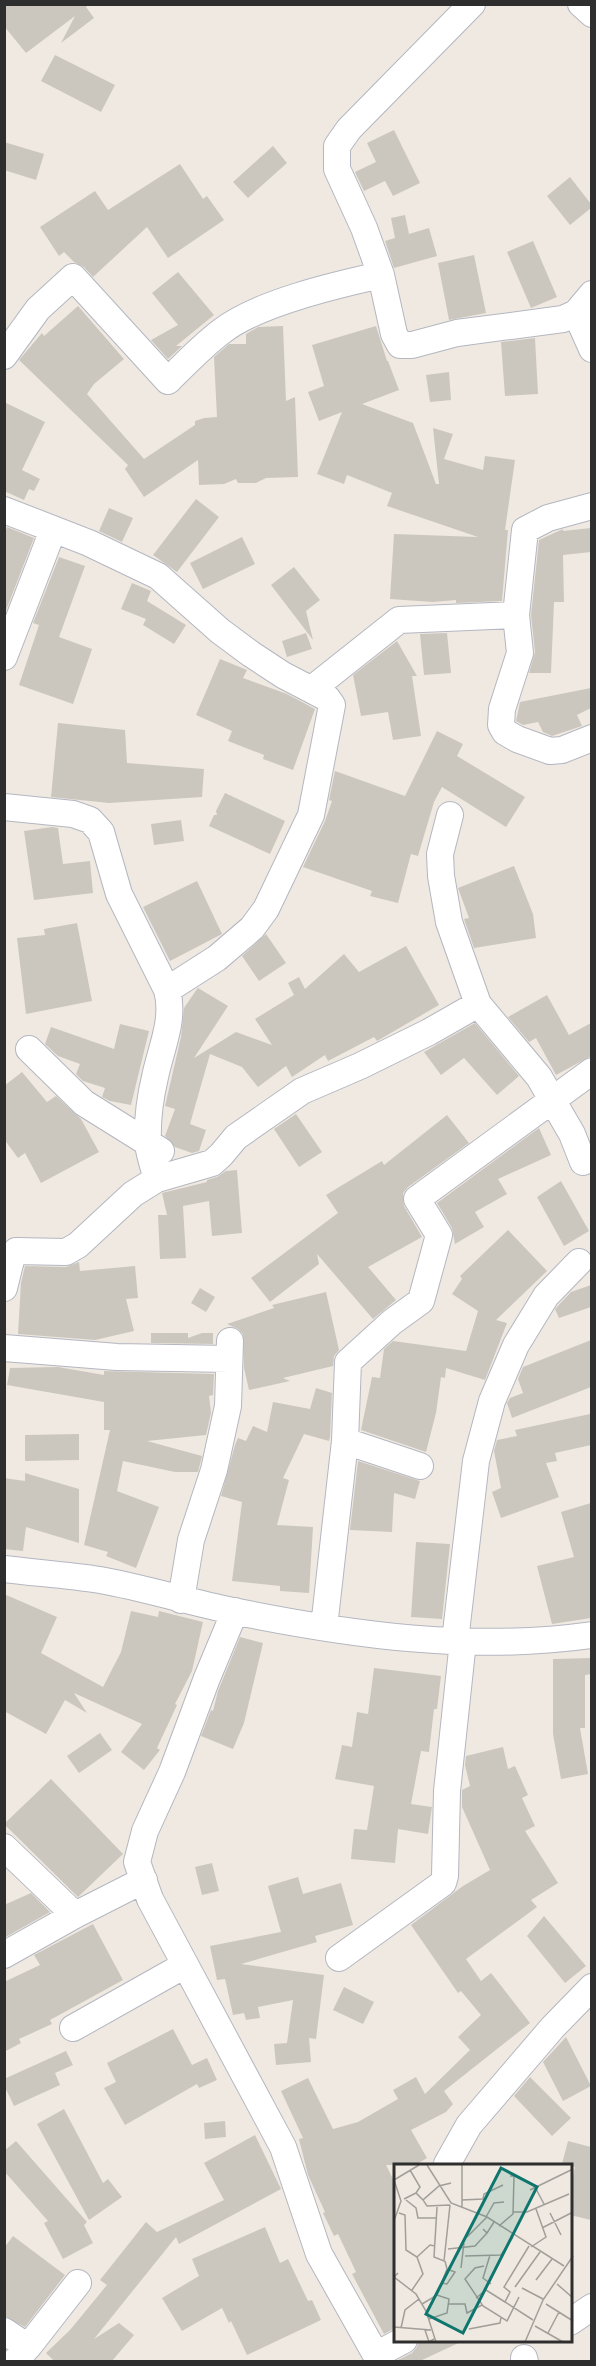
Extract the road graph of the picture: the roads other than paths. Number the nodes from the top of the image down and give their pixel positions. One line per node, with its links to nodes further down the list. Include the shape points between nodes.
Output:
1 (472, 4): 4 (street, via 349,129 337,146 337,169)
2 (581, 4): 3 (street)
3 (591, 14)
4 (381, 275): 5 (street, via 400,345 563,319); 7 (street, via 250,314 222,331 168,381 73,277 38,309)
5 (584, 304): 6 (street)
6 (591, 349)
7 (4, 356)
8 (591, 506): 11 (street, via 525,530)
9 (4, 510): 10 (street)
10 (53, 530): 12 (street); 13 (street, via 158,576 251,654)
11 (516, 615): 13 (street, via 399,620); 14 (street, via 520,653 502,709 501,725 505,732 550,751)
12 (4, 657)
13 (312, 689): 17 (street, via 332,705 311,815 285,873 252,928 216,958)
14 (591, 738)
15 (4, 807): 17 (street, via 73,814 90,820 101,832 119,894)
16 (450, 815): 18 (street, via 440,854 441,876 449,922)
17 (167, 990): 22 (street, via 171,1006 155,1078)
18 (478, 1004): 21 (street, via 539,1077); 24 (street, via 429,1032 302,1091 236,1137 212,1163)
19 (29, 1049): 22 (street, via 84,1103)
20 (591, 1071): 21 (street)
21 (553, 1101): 23 (street); 30 (street, via 417,1199 439,1235 421,1301 348,1362)
22 (148, 1144): 24 (street); 25 (street); 26 (street)
23 (583, 1162)
24 (193, 1168): 25 (street)
25 (157, 1179): 26 (street)
26 (133, 1194): 28 (street, via 66,1252 16,1251)
27 (579, 1262): 37 (street, via 546,1296 516,1345 492,1401 476,1461)
28 (4, 1288)
29 (4, 1348): 33 (street, via 117,1357 230,1350 228,1406 214,1470 191,1540)
30 (345, 1441): 31 (street); 35 (street)
31 (420, 1466)
32 (4, 1569): 33 (street, via 100,1580)
33 (181, 1600): 34 (street)
34 (235, 1611): 35 (street); 39 (street, via 145,1831 137,1862)
35 (324, 1627): 37 (street)
36 (591, 1635): 37 (street, via 544,1642)
37 (459, 1641): 42 (street, via 447,1791 446,1876 430,1893)
38 (4, 1846): 40 (street)
39 (144, 1880): 40 (street); 43 (street)
40 (75, 1915): 41 (street)
41 (4, 1955)
42 (339, 1958)
43 (185, 1965): 45 (street); 51 (street, via 283,2147 319,2254 376,2355)
44 (591, 1987): 46 (street, via 475,2117)
45 (73, 2028)
46 (447, 2164)
47 (78, 2283): 52 (street)
48 (591, 2307): 49 (street)
49 (572, 2321)
50 (4, 2331): 52 (street)
51 (400, 2342)
52 (21, 2354)

